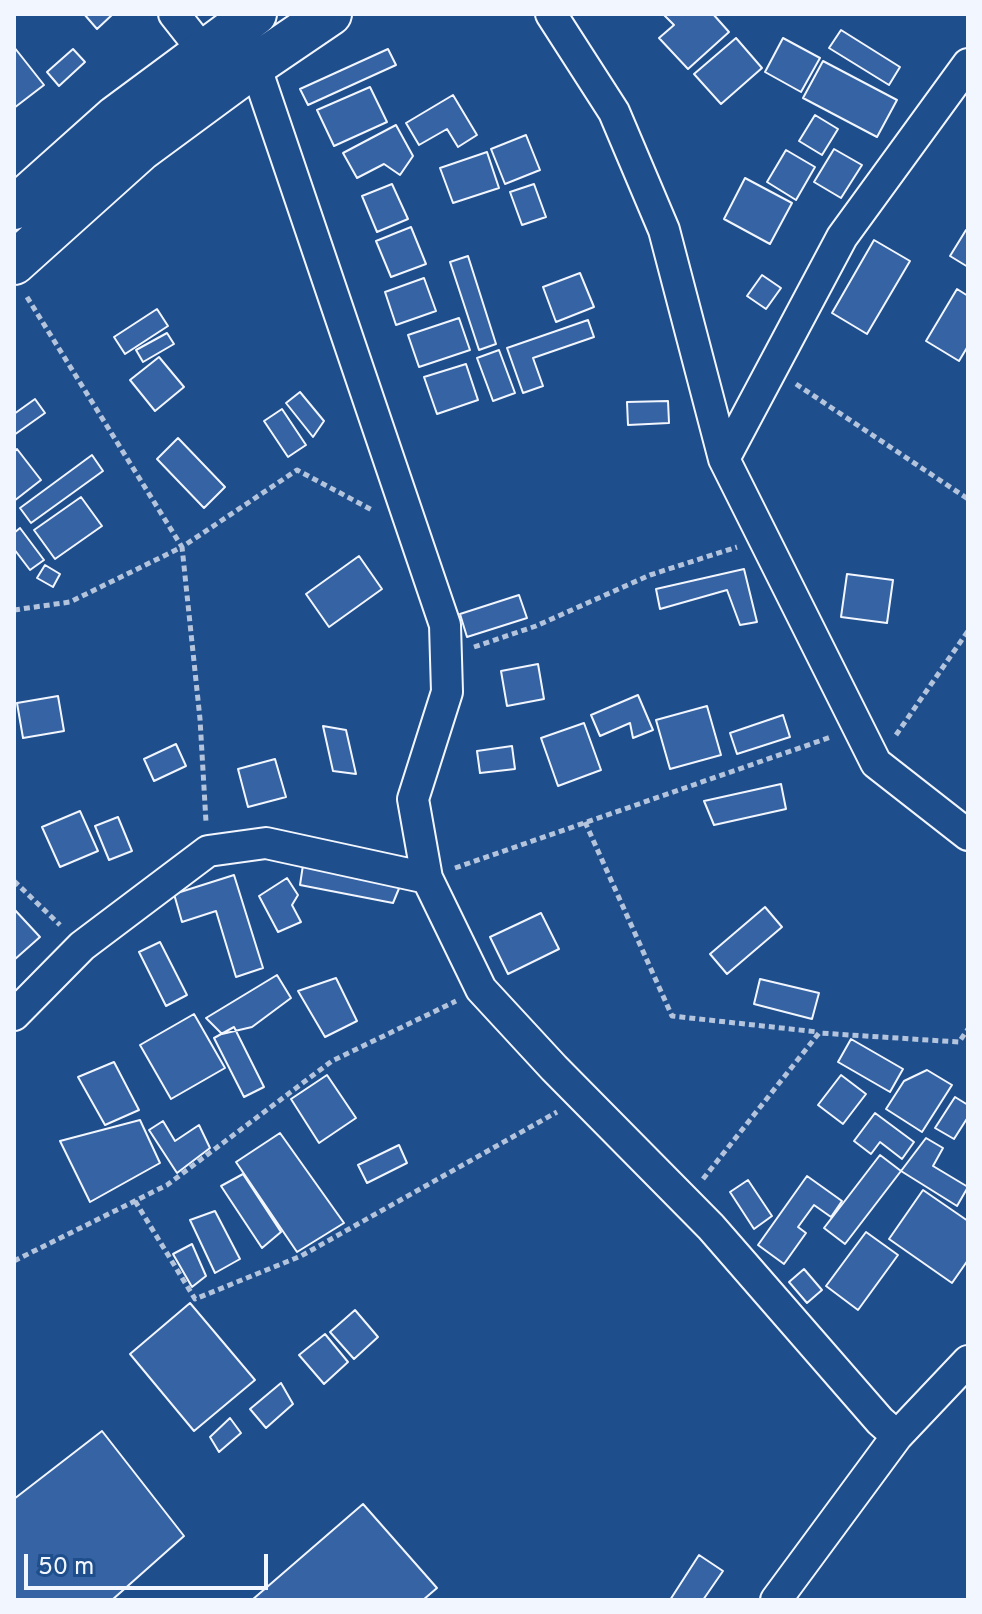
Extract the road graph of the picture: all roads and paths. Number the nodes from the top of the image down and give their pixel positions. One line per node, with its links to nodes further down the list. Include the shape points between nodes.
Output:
1 (174, 14): 5 (street)
2 (255, 14): 5 (main road)
3 (330, 14): 7 (main road)
4 (551, 14): 11 (street, via 614,112 664,230)
5 (204, 52): 8 (main road, via 116,117)
6 (968, 64): 10 (street, via 842,237)
7 (255, 65): 9 (main road, via 141,149); 13 (street)
8 (14, 208)
9 (18, 276): 15 (path)
10 (772, 369): 11 (street); 12 (path)
11 (724, 459): 14 (street)
12 (968, 499)
13 (413, 532): 15 (path, via 297,470); 18 (street, via 445,625)
14 (764, 539): 18 (path, via 650,575 536,626); 19 (street)
15 (182, 547): 16 (path, via 70,602); 23 (path)
16 (14, 610)
17 (968, 631): 20 (path)
18 (446, 656): 24 (street, via 447,692 413,799)
19 (858, 727): 20 (street); 21 (path)
20 (876, 763): 22 (street)
21 (585, 822): 24 (path); 30 (path, via 672,1016)
22 (968, 835)
23 (208, 851): 24 (street, via 266,843); 26 (street)
24 (427, 878): 27 (street)
25 (14, 881): 26 (path)
26 (82, 946): 28 (street)
27 (481, 989): 31 (street); 32 (path, via 332,1061 167,1185)
28 (14, 1015)
29 (968, 1029): 30 (path, via 959,1042)
30 (819, 1033): 33 (path)
31 (583, 1098): 32 (path, via 301,1256 195,1299); 33 (street)
32 (135, 1201): 34 (path)
33 (686, 1201): 36 (street)
34 (14, 1261)
35 (968, 1361): 36 (street)
36 (897, 1436): 37 (street)
37 (776, 1600)

